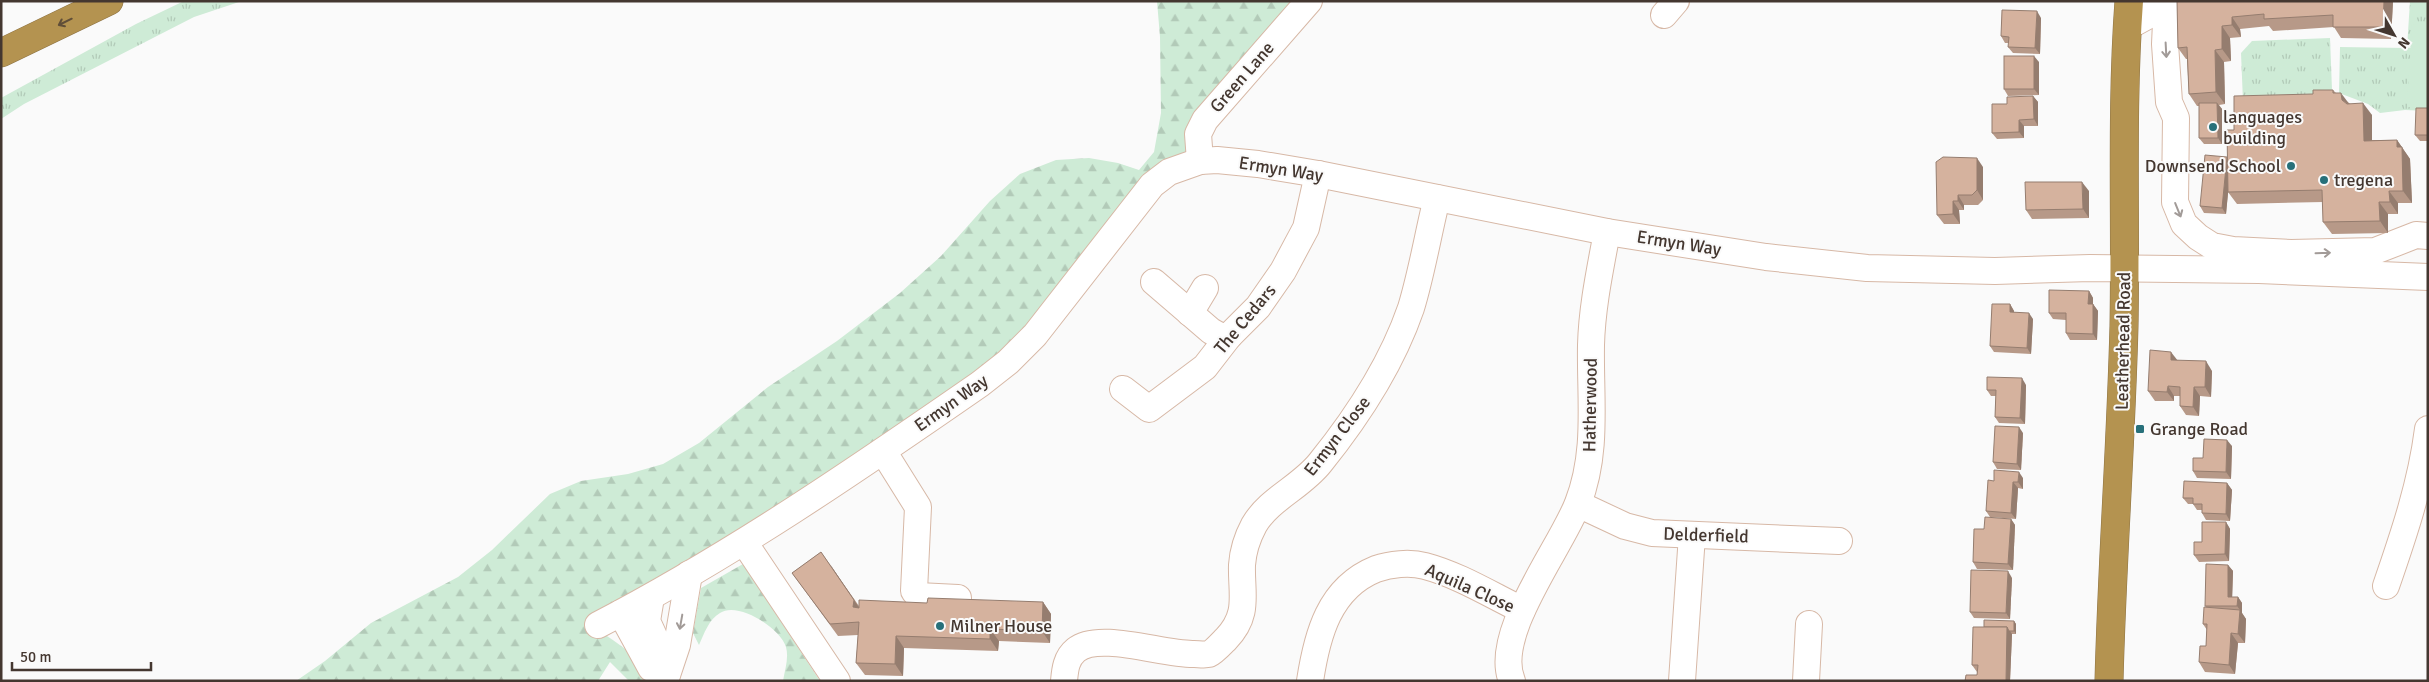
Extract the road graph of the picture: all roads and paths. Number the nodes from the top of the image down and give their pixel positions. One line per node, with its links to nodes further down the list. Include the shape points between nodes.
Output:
1 (109, 1): 6 (highway, one-way to 6)
2 (1309, 1): 7 (street, Green Lane, via 1205,120 1198,134)
3 (2161, 1): 5 (street, via 2149,15)
4 (2167, 1): 11 (street, one-way to 11, via 2165,44 2170,102 2176,118 2175,202 2184,224 2198,237 2212,246 2233,250 2291,253 2375,251 2416,235)
5 (2128, 14): 12 (highway, Leatherhead Road)
6 (1, 53)
7 (1200, 162): 8 (street, Ermyn Way, via 1234,162); 20 (street, Ermyn Way, via 1170,172 1152,185 1021,350 980,384)
8 (1318, 174): 9 (street, Ermyn Way); 17 (street, The Cedars, via 1306,228 1295,250 1258,307)
9 (1437, 198): 10 (street, Ermyn Way); 33 (street, Ermyn Close, via 1412,306 1400,337 1375,388 1318,466 1255,523 1242,565 1245,593 1241,618 1227,638 1209,654 1184,654 1100,642 1084,645 1074,651 1066,663)
10 (1607, 232): 12 (street, Ermyn Way, via 1766,257 1867,268); 21 (street, Hatherwood, via 1593,310 1592,438 1588,470)
11 (2428, 236)
12 (2124, 270): 13 (street, via 2259,270); 38 (highway, Leatherhead Road, via 2122,428)
13 (2428, 277)
14 (1154, 282): 16 (street)
15 (1205, 288): 16 (street)
16 (1190, 313): 17 (street, via 1211,331)
17 (1229, 336): 18 (street, The Cedars, via 1205,367 1149,409)
18 (1123, 389)
19 (2428, 429): 26 (street, via 2424,463 2409,520)
20 (883, 451): 24 (street, Ermyn Way); 28 (street, via 918,507 914,591 918,596)
21 (1578, 504): 22 (street, Delderfield, via 1625,526 1652,533); 29 (street, Hatherwood)
22 (1692, 535): 23 (street, Delderfield); 36 (street)
23 (1839, 541)
24 (744, 542): 25 (street, Ermyn Way); 32 (street)
25 (689, 574): 27 (street, Ermyn Way); 31 (street, one-way to 31, via 677,645)
26 (2386, 586)
27 (652, 597): 31 (street, via 647,621 663,656); 31 (street, Ermyn Way, via 610,619)
28 (958, 598)
29 (1522, 610): 34 (street, Aquila Close, via 1444,572 1423,565 1387,565 1364,574 1344,590 1331,608 1315,650); 35 (street, Hatherwood, via 1508,657)
30 (1809, 624): 37 (street)
31 (662, 679)
32 (837, 681)
33 (1064, 681)
34 (1310, 681)
35 (1512, 681)
36 (1682, 681)
37 (1806, 681)
38 (2109, 681)

